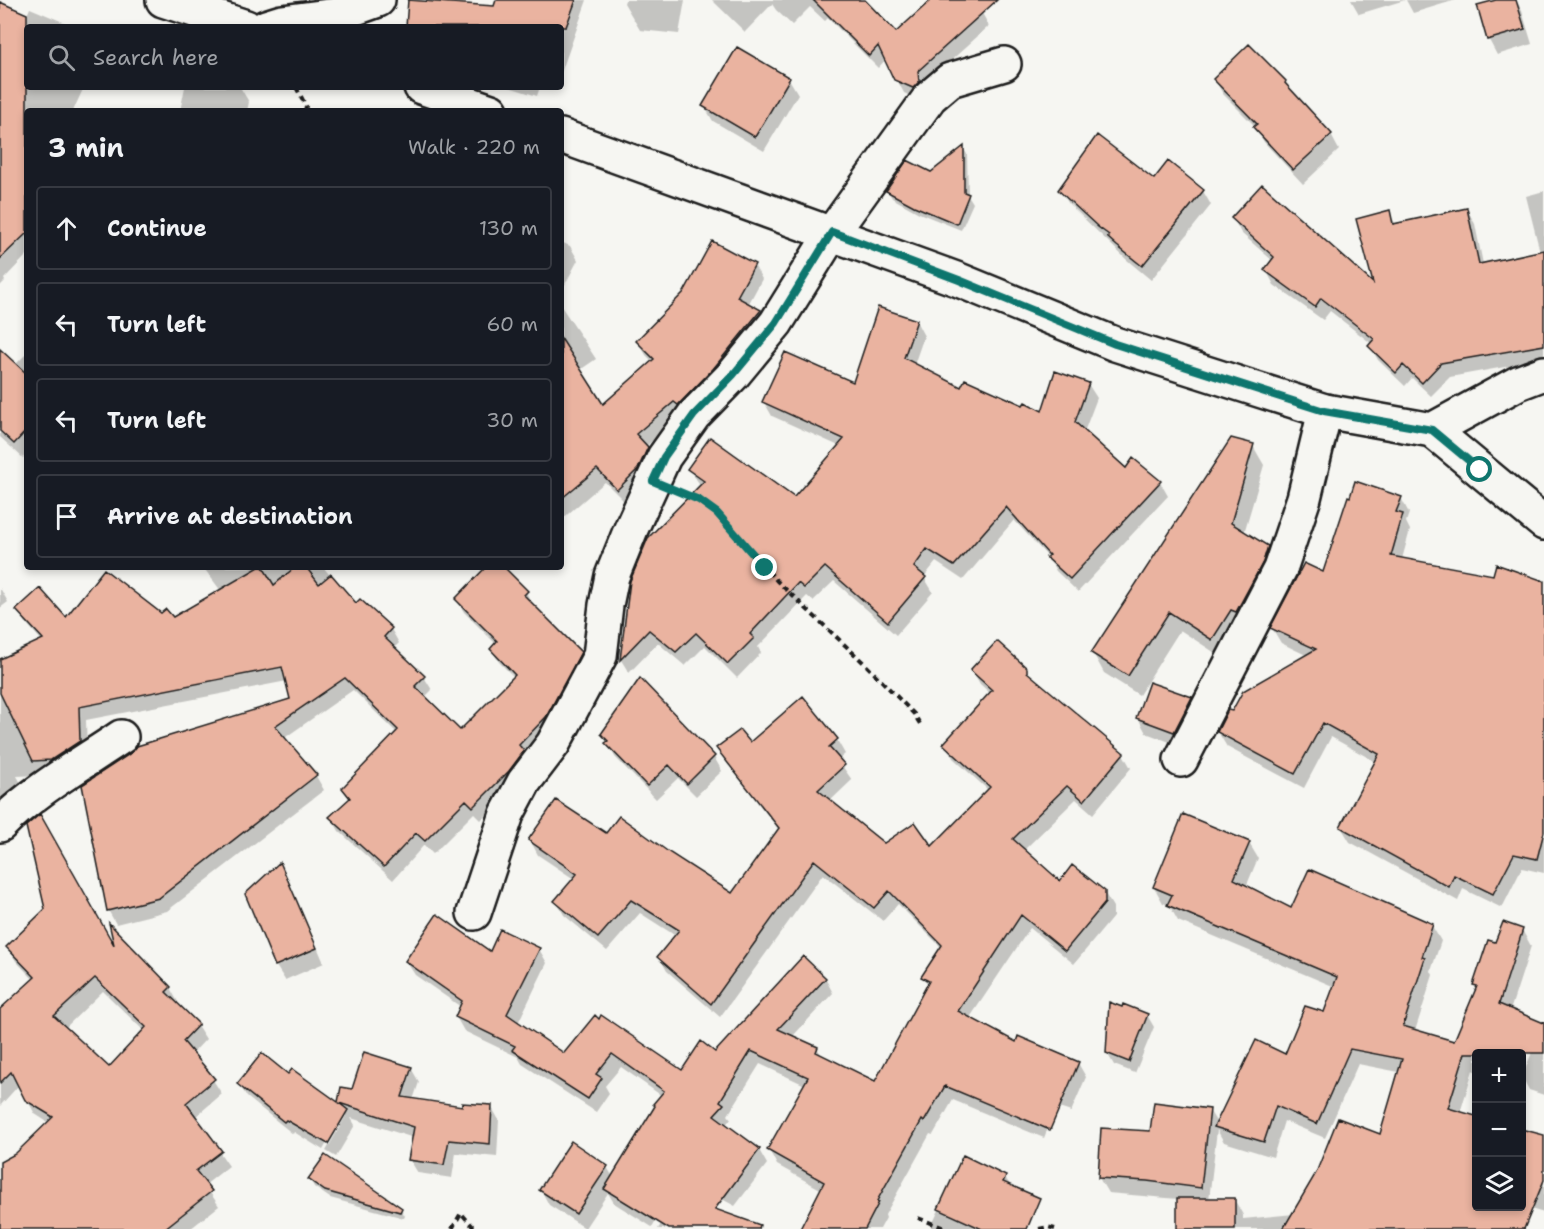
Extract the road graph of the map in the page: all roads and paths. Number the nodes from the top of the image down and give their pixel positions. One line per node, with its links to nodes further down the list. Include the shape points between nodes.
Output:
1 (163, 0): 4 (street)
2 (309, 0): 5 (street)
3 (378, 0): 6 (street, via 336,15)
4 (237, 24)
5 (275, 24)
6 (280, 24)
7 (1004, 64): 13 (street, via 950,80 930,97)
8 (298, 90): 10 (path)
9 (430, 90): 11 (street)
10 (306, 108)
11 (482, 108)
12 (564, 137): 13 (street)
13 (832, 232): 15 (street, via 1115,344); 17 (street, via 776,323 694,415 664,457)
14 (1544, 373): 16 (street)
15 (1324, 411): 16 (street); 21 (street, via 1304,498 1280,569)
16 (1432, 430): 18 (street)
17 (653, 481): 19 (path, via 699,500 717,513 777,581 866,664); 23 (street, via 612,576 600,656 553,744 524,782 507,814)
18 (1544, 523)
19 (920, 724)
20 (121, 737): 22 (street, via 40,792)
21 (1181, 760)
22 (0, 825)
23 (474, 913)
24 (918, 1218): 27 (path)
25 (452, 1229): 26 (path, via 461,1213)
26 (475, 1229)
27 (947, 1229)
28 (1040, 1229): 29 (path)
29 (1055, 1229)

